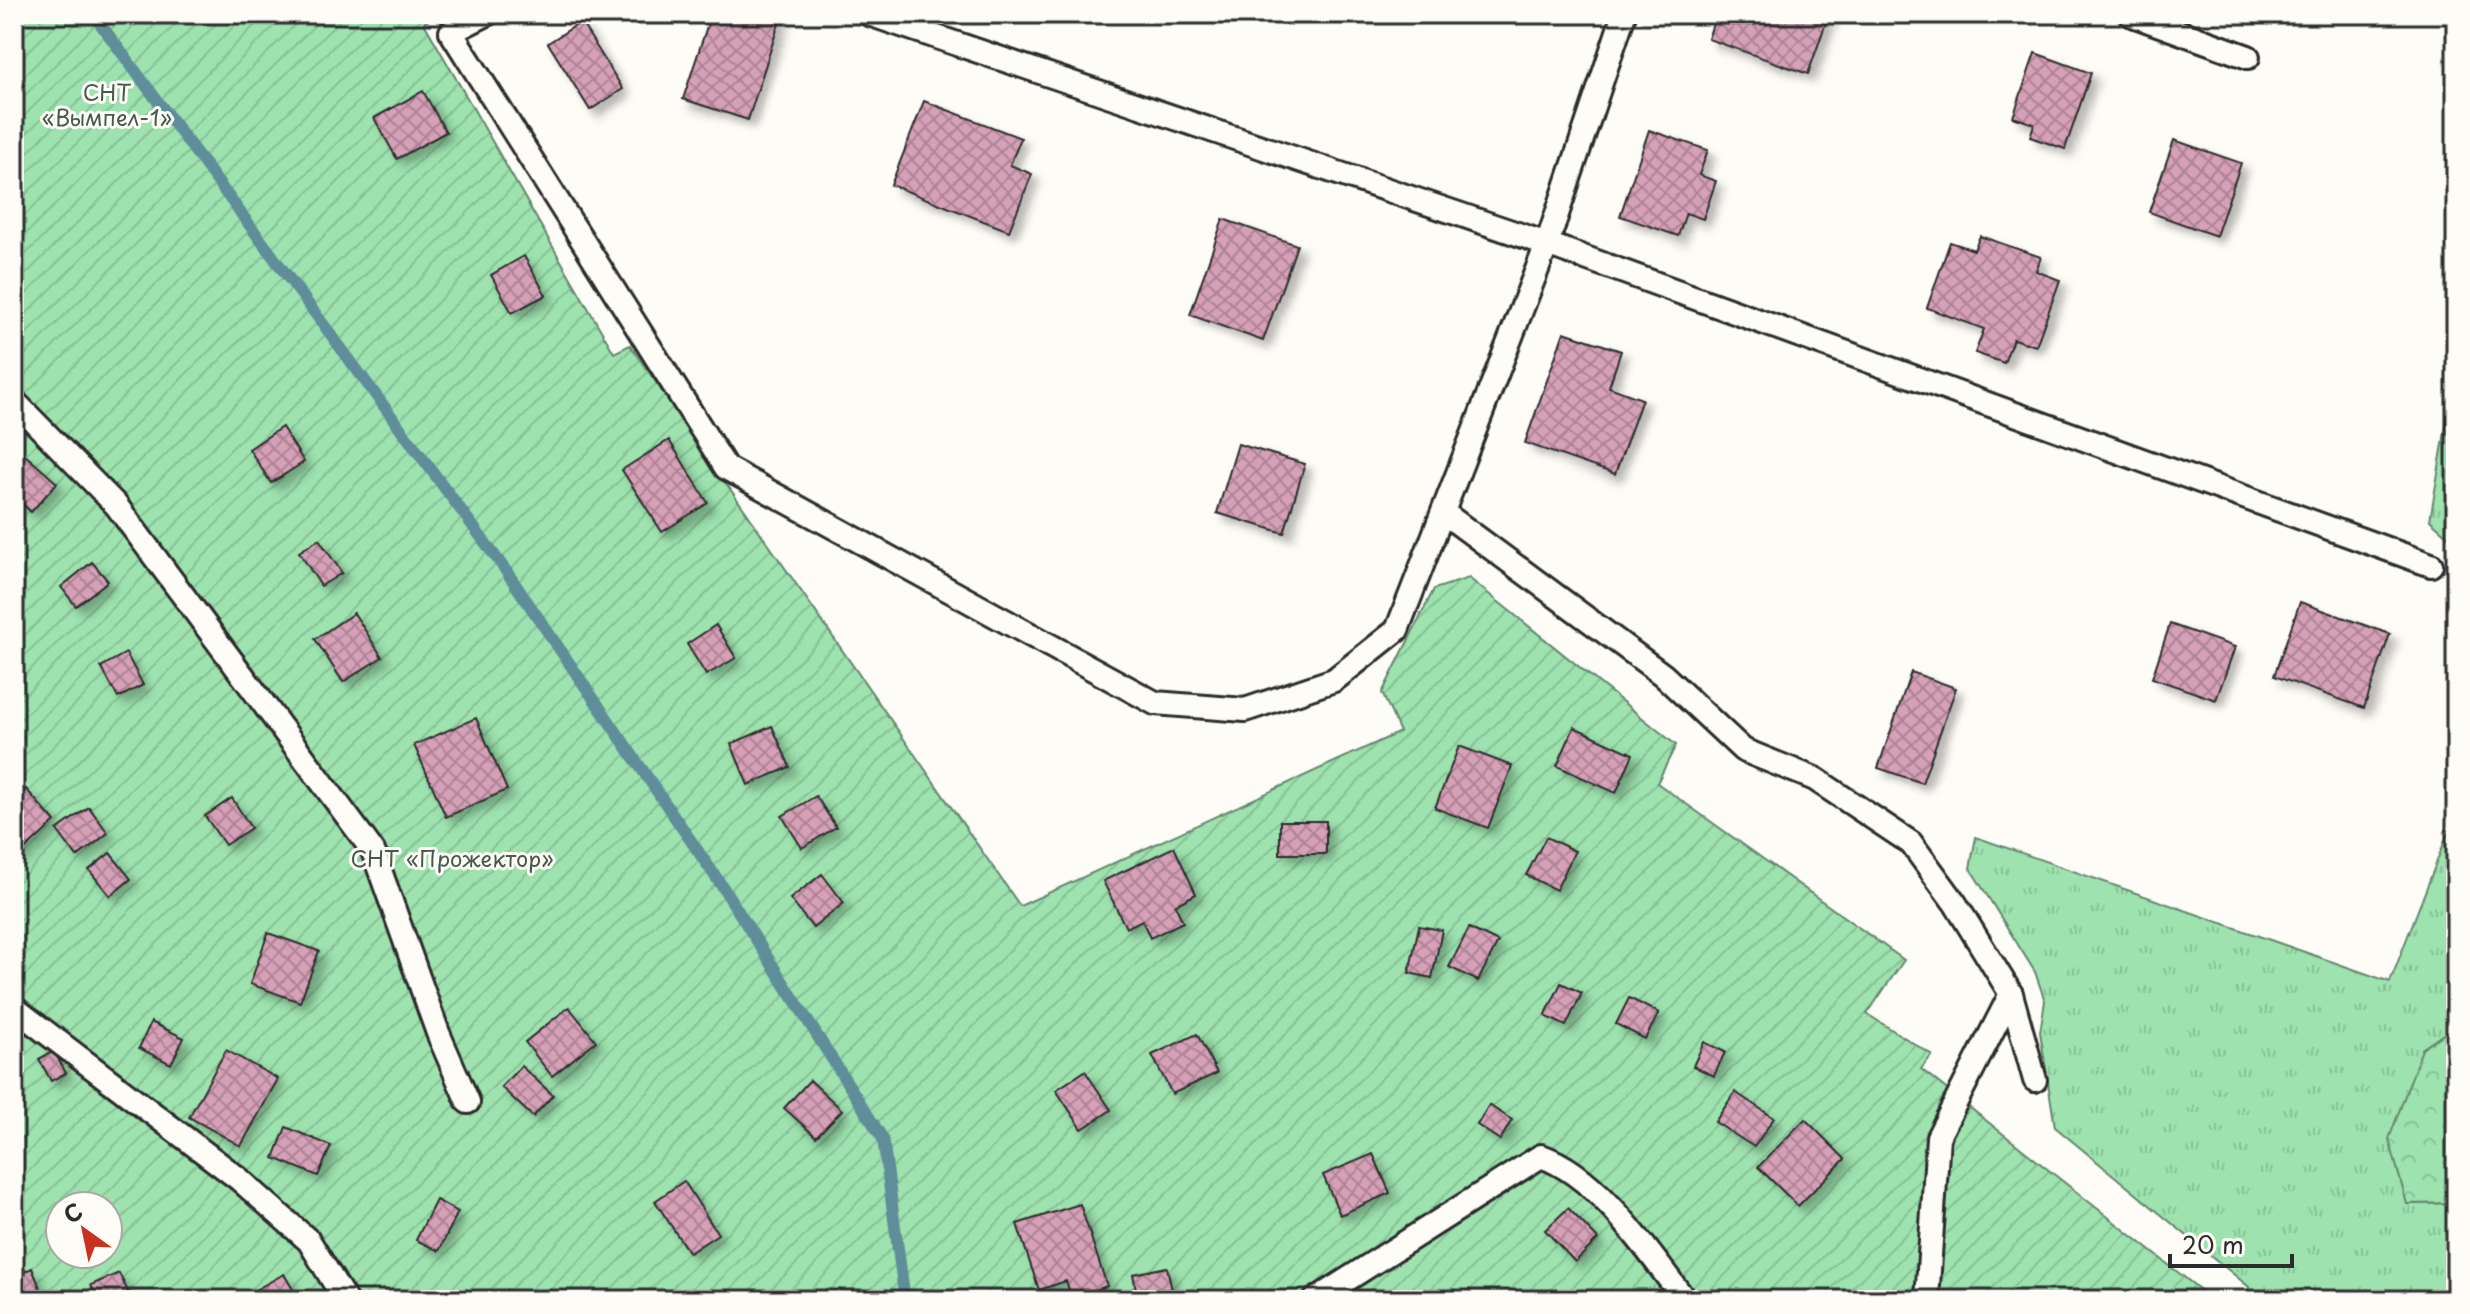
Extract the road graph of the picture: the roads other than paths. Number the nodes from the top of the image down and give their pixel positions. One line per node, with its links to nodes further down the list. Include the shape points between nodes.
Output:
1 (487, 14): 8 (lane, via 451,32 726,468 1155,703 1245,710 1334,680 1397,630)
2 (869, 14): 6 (lane)
3 (1624, 14): 6 (lane)
4 (2130, 14): 5 (lane)
5 (2248, 57)
6 (1547, 244): 8 (lane); 9 (lane)
7 (14, 401): 13 (lane, via 116,505 373,851)
8 (1444, 513): 10 (lane, via 1663,675 1743,750 1815,779 1911,843)
9 (2431, 565)
10 (2011, 994): 12 (lane); 17 (lane, via 1938,1137)
11 (14, 1008): 14 (lane, via 239,1179 309,1241)
12 (2035, 1080)
13 (468, 1102)
14 (345, 1300)
15 (1315, 1300): 16 (lane, via 1541,1156 1562,1163 1627,1224)
16 (1685, 1300)
17 (1927, 1300)

